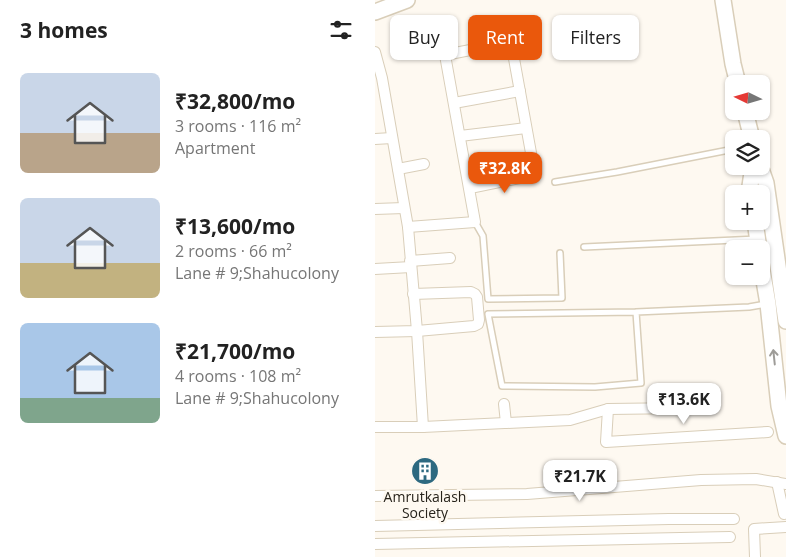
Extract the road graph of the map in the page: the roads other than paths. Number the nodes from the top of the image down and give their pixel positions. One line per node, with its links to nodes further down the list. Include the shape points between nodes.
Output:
1 (407, 0): 3 (street)
2 (723, 0): 5 (street)
3 (375, 12)
4 (375, 52): 6 (street)
5 (736, 75)
6 (379, 81): 11 (street)
7 (520, 91): 8 (street); 8 (street, via 511,42 445,54); 9 (street)
8 (454, 103): 10 (street)
9 (527, 128): 10 (street); 18 (street, via 535,175)
10 (460, 136): 18 (street)
11 (392, 138): 12 (street); 15 (street)
12 (375, 139)
13 (725, 151): 17 (lane)
14 (424, 164): 15 (street)
15 (398, 169): 20 (street)
16 (764, 175): 33 (street)
17 (555, 182)
18 (470, 188): 21 (street)
19 (375, 208): 20 (street)
20 (404, 208): 22 (street)
21 (475, 222): 22 (street); 25 (lane, via 483,236 488,299 562,298)
22 (408, 227): 27 (street)
23 (725, 245): 24 (lane)
24 (584, 247)
25 (560, 253)
26 (450, 258): 27 (street)
27 (410, 264): 28 (street); 30 (street)
28 (375, 269)
29 (765, 285): 31 (street)
30 (413, 294): 34 (street); 34 (street, via 471,292 477,297 479,312 478,324 474,326)
31 (768, 304): 32 (lane); 43 (street, one-way to 31, via 779,406)
32 (636, 312): 32 (lane, via 488,314 502,386 595,387 641,383)
33 (786, 321)
34 (417, 331): 35 (street); 41 (street)
35 (375, 332)
36 (504, 404): 39 (street)
37 (686, 408): 38 (street)
38 (608, 409): 39 (street, via 570,420); 42 (street, via 607,442)
39 (505, 423): 41 (street)
40 (375, 427): 41 (street)
41 (423, 427)
42 (768, 432)
43 (786, 436)
44 (781, 483): 45 (street, via 757,479 701,480 527,494); 46 (street)
45 (375, 496)
46 (784, 514)
47 (733, 519): 48 (street)
48 (375, 526)
49 (786, 527): 52 (street, via 753,529)
50 (730, 537): 51 (street)
51 (375, 544)
52 (755, 557)

